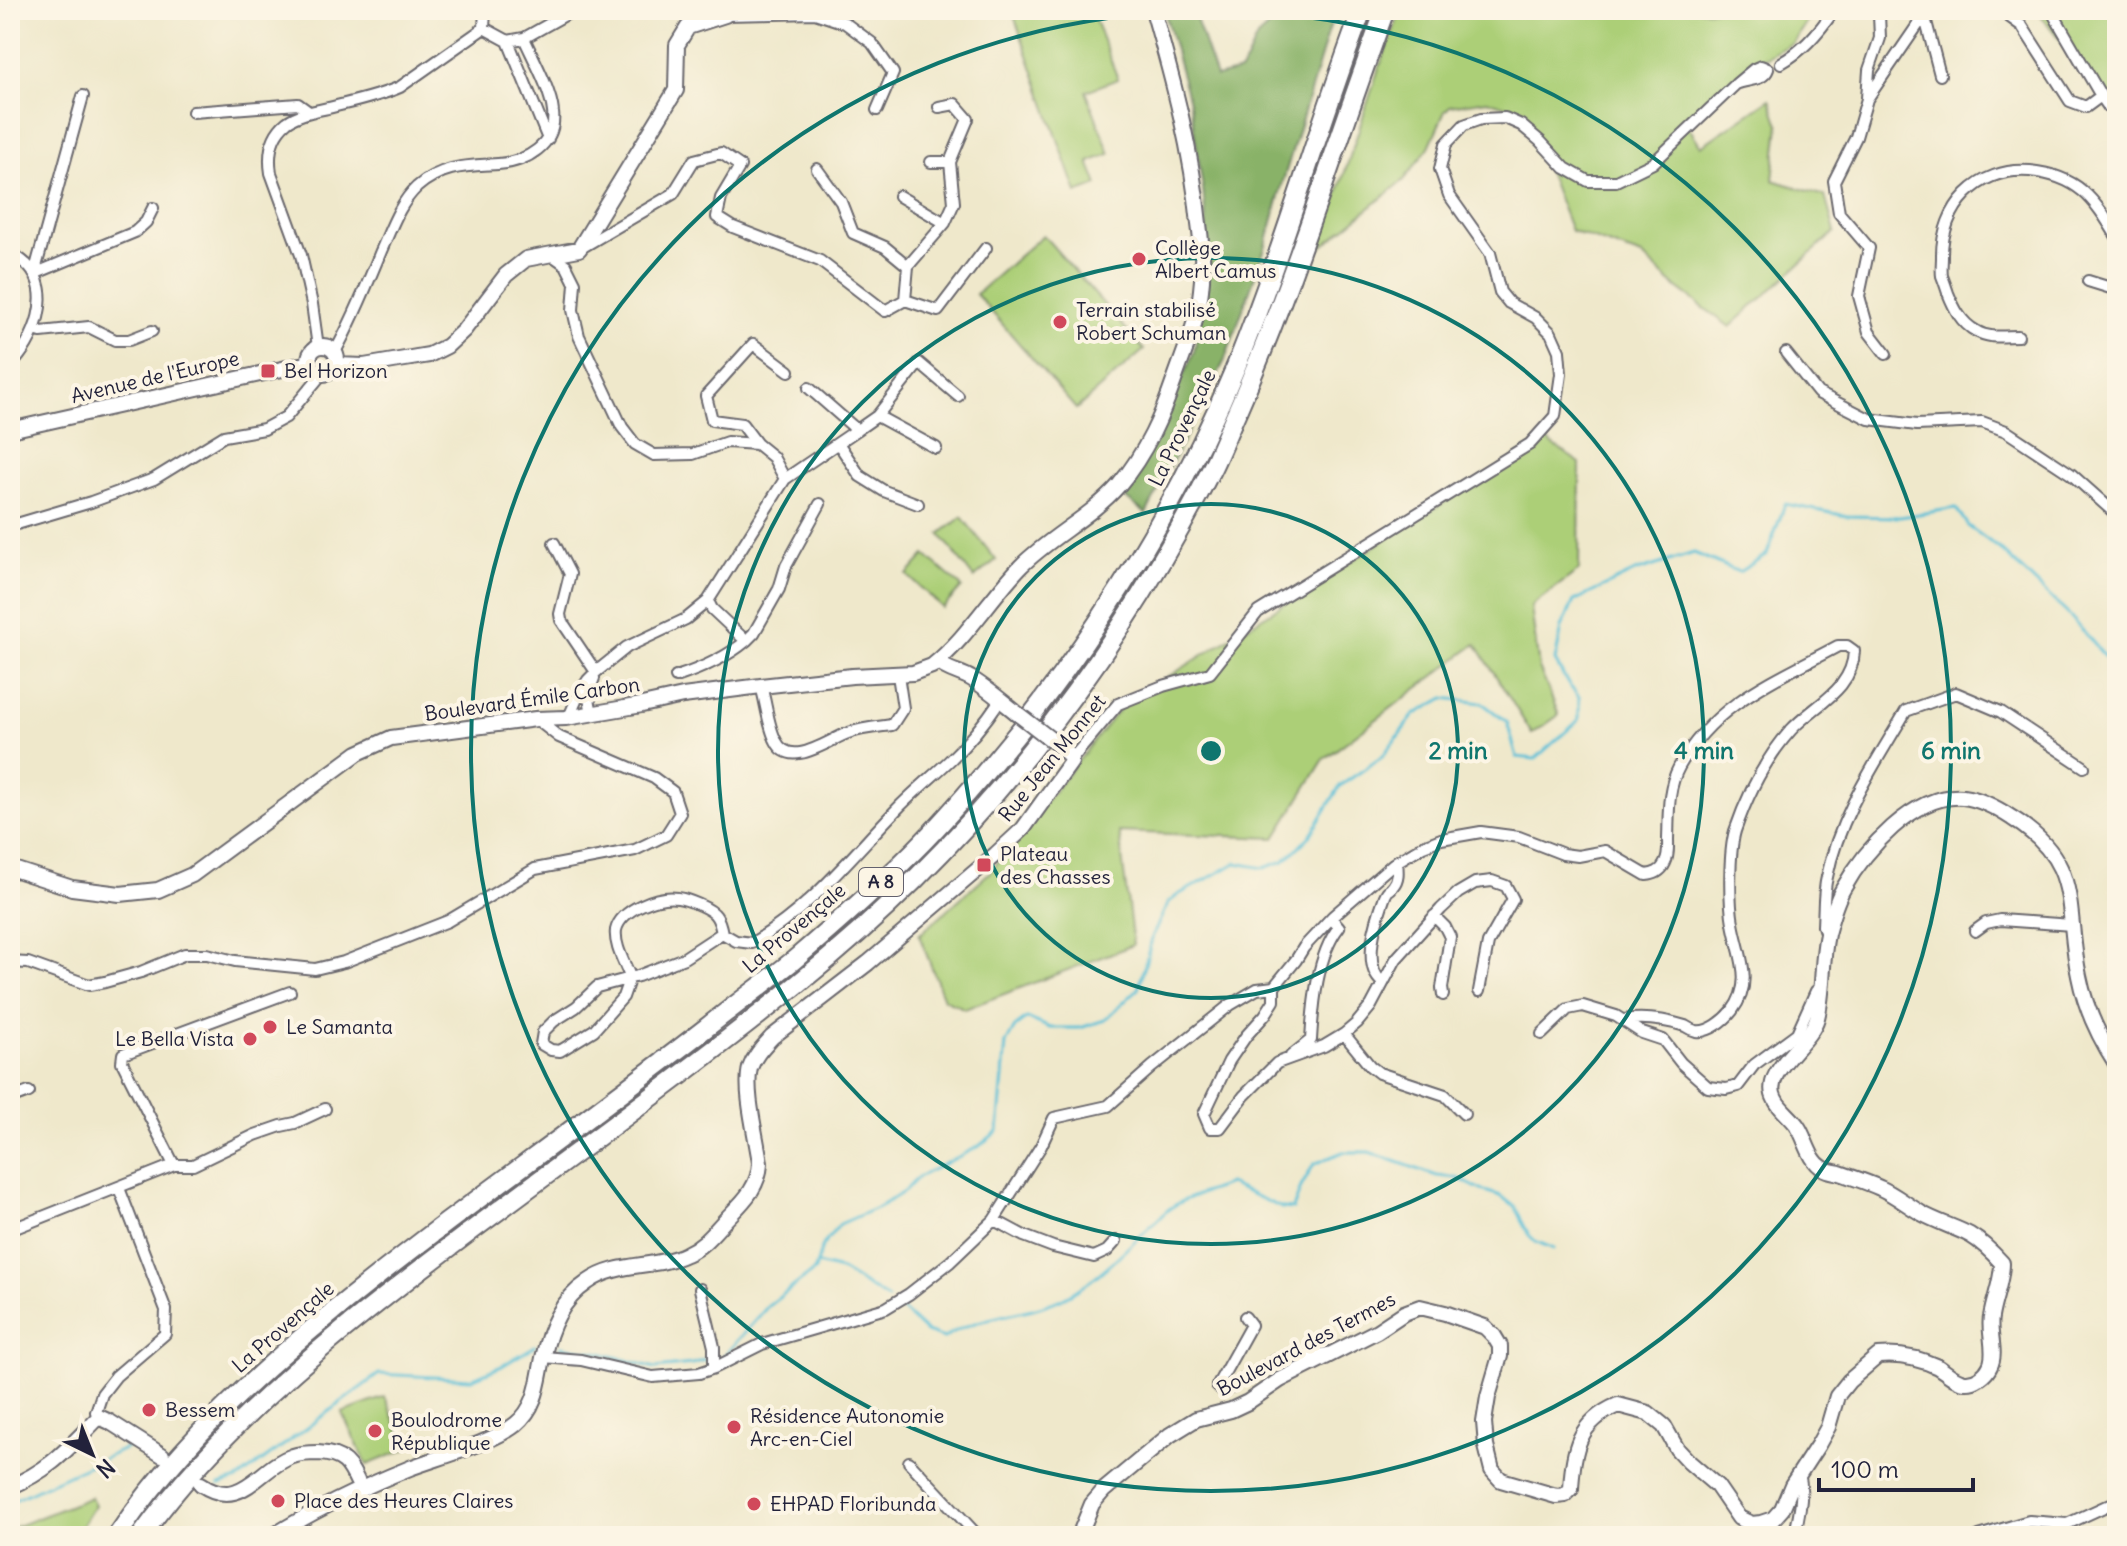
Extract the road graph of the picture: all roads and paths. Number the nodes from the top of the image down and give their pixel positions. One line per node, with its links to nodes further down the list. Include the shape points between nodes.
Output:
1 (485, 10): 12 (street)
2 (574, 10): 13 (street)
3 (1153, 10): 68 (street, via 1184,126 1197,205 1202,265 1195,323 1166,404 1128,474 1103,501 1020,567)
4 (1362, 10): 125 (highway, La Provençale / A 8, via 1267,287 1193,461 1092,634 987,772 917,848 789,963 302,1338 236,1396 178,1458)
5 (1385, 10): 126 (highway, La Provençale / A 8, via 1283,303 1210,472 1110,645 1003,784 933,861 801,981 325,1346 251,1412)
6 (1834, 10): 77 (street, Rue Jean Monnet, via 1800,50 1762,78 1736,84 1653,163 1616,181 1588,181 1565,168 1531,133 1505,118 1464,125 1446,144 1440,169 1449,195 1490,253 1500,292 1551,333 1561,374 1555,416 1530,444 1258,612 1210,673 1118,704)
7 (2000, 10): 17 (street, via 2022,26 2070,101 2086,107)
8 (2051, 10): 17 (street)
9 (728, 12): 20 (street, via 815,13 845,23 872,43 893,73); 33 (street, via 688,27 677,45 676,90)
10 (1926, 12): 15 (street); 18 (street)
11 (1879, 14): 18 (street, via 1880,38 1869,70)
12 (484, 28): 14 (street); 22 (street, via 400,87)
13 (524, 38): 14 (street); 24 (street, via 553,110)
14 (508, 41): 24 (street)
15 (1940, 75)
16 (83, 96): 37 (street)
17 (2101, 96): 23 (street)
18 (1867, 99): 46 (street, via 1834,181 1839,213 1869,248 1859,296 1869,332)
19 (939, 107): 26 (street, via 955,104 968,119)
20 (877, 110)
21 (193, 112): 22 (street, via 298,104)
22 (309, 112): 44 (street, via 282,127 268,159 301,255)
23 (2117, 119)
24 (548, 139): 47 (street, via 519,160 449,168 417,187 400,209)
25 (931, 162): 26 (street)
26 (950, 162): 30 (street, via 954,203)
27 (817, 169): 36 (street, via 841,202 853,233 885,247)
28 (899, 196): 30 (street)
29 (153, 208): 37 (street, via 135,232)
30 (945, 223): 36 (street)
31 (2117, 237): 43 (street, via 2086,193 2050,173 2018,170 1993,175 1967,192 1946,226 1942,274 1955,310 1976,332)
32 (986, 248): 40 (street, via 938,311)
33 (579, 249): 35 (street); 40 (street, via 673,194 694,160 721,153 740,166 721,198 717,217 820,261 885,311)
34 (10, 255): 37 (street)
35 (552, 255): 47 (street, via 526,259 506,275 464,330 429,355 364,366); 58 (street, via 566,265 575,283 573,310 579,336 635,444 654,455 693,454 727,442)
36 (908, 266): 40 (street)
37 (34, 274): 41 (street, via 41,292)
38 (2088, 281): 39 (street)
39 (2117, 290)
40 (905, 300)
41 (34, 330): 42 (street, via 89,327 115,340); 49 (street)
42 (152, 331)
43 (2018, 336)
44 (318, 347): 47 (street, via 327,346); 48 (street)
45 (1786, 353): 63 (street, via 1818,393 1869,419 1917,425 1982,422 2006,431 2071,474)
46 (1886, 354)
47 (336, 358): 51 (street, via 329,374)
48 (309, 363): 51 (street); 55 (street, Avenue de l'Europe)
49 (10, 366)
50 (789, 371): 58 (street, via 753,344 706,396 712,420 742,424)
51 (321, 375): 64 (street, via 286,417 264,429 224,436 154,479)
52 (809, 388): 56 (street)
53 (958, 396): 54 (street, via 919,363)
54 (877, 416): 56 (street); 59 (street)
55 (10, 430)
56 (857, 430): 57 (street)
57 (838, 443): 60 (street); 62 (street, via 860,476)
58 (757, 444): 60 (street, via 773,457)
59 (936, 448)
60 (785, 479): 66 (street)
61 (820, 504): 67 (street, via 779,589)
62 (918, 504)
63 (2117, 515)
64 (10, 526)
65 (554, 543): 69 (street, via 570,574 561,620)
66 (708, 601): 67 (street); 69 (street, via 686,619 627,647)
67 (746, 641): 71 (street)
68 (938, 662): 70 (street, Boulevard Émile Carbon); 73 (street)
69 (596, 672): 74 (street, via 588,694); 75 (street)
70 (898, 675): 72 (street, Boulevard Émile Carbon); 72 (street, via 903,708 892,725 852,732 808,753 792,753 775,740)
71 (676, 677)
72 (761, 686): 74 (street, Boulevard Émile Carbon)
73 (1000, 700): 77 (street, bridge); 85 (street, via 950,760 798,911 752,943)
74 (592, 713): 75 (street, Boulevard Émile Carbon)
75 (569, 717): 76 (street, Boulevard Émile Carbon)
76 (536, 719): 80 (street, Boulevard Émile Carbon, via 391,738 358,753 192,875 158,890 120,894 72,888); 87 (street, via 559,737 654,778 673,792 680,813 666,835 635,850 535,869 448,921 315,969 185,954 89,985 28,963)
77 (1072, 759): 114 (street, Rue Jean Monnet, via 1030,820 990,860 761,1048 748,1081 760,1176 746,1199 708,1241 686,1255 615,1269 583,1285 557,1315)
78 (2084, 767): 86 (street, via 2001,712 1956,693 1906,711 1847,813 1825,888)
79 (1397, 861): 82 (street); 89 (street, via 1398,877 1385,897 1373,937 1373,969); 95 (street, via 1441,839 1481,832 1519,837 1563,854 1605,851 1646,875 1655,874 1668,853 1670,789 1696,740 1754,691 1847,646 1854,651 1847,677 1775,752 1734,835 1731,907 1743,963 1741,996 1723,1020 1705,1030)
80 (10, 868)
81 (1434, 916): 89 (street); 92 (street, via 1475,883 1506,886 1513,899 1488,943); 94 (street, via 1450,937)
82 (1331, 918): 90 (street); 98 (street, via 1339,927 1330,938 1314,990 1311,1040)
83 (2072, 925): 84 (street, via 2000,920); 86 (street, Boulevard des Termes, via 2066,882 2053,854 2021,823 1995,807 1962,797 1911,813 1878,842 1843,890); 99 (street, Boulevard des Termes, via 2079,980)
84 (1975, 931)
85 (722, 933): 88 (street, via 684,958); 88 (street, via 716,916 678,897 644,904 617,927 616,941)
86 (1826, 938): 91 (street, Boulevard des Termes)
87 (10, 962)
88 (630, 977): 88 (street, via 623,997 594,1030 560,1051 541,1044 548,1026 597,987)
89 (1382, 982): 96 (street, via 1371,1006)
90 (1274, 987): 98 (street, via 1274,1001 1229,1061 1211,1096 1204,1114 1210,1128 1220,1128 1255,1085); 108 (street, via 1257,989 1230,1005 1108,1106 1054,1118)
91 (1822, 987): 95 (street, via 1797,1033 1754,1065 1738,1086 1726,1089 1708,1087 1663,1040); 119 (street, Boulevard des Termes, via 1816,1022 1779,1068 1773,1098 1798,1126 1822,1168 1885,1190 1972,1236 2002,1263 2002,1280 1990,1319 1991,1365 1984,1375 1964,1382 1919,1360 1878,1356 1837,1396 1828,1427)
92 (1479, 991)
93 (290, 992): 106 (street, via 123,1054 122,1062)
94 (1443, 995)
95 (1624, 1020): 97 (street, via 1583,1006 1568,1009)
96 (1344, 1034): 98 (street); 104 (street, via 1379,1073 1445,1095)
97 (1542, 1034)
98 (1287, 1060)
99 (2117, 1065)
100 (2117, 1090): 105 (street)
101 (29, 1092): 102 (street)
102 (10, 1099)
103 (325, 1109): 106 (street, via 193,1165)
104 (1464, 1114)
105 (2117, 1121)
106 (174, 1165): 107 (street)
107 (119, 1188): 109 (street); 116 (street, via 166,1310 165,1334 102,1394)
108 (994, 1220): 110 (street, via 1053,1247 1094,1257); 115 (street, via 897,1303 762,1344)
109 (10, 1230)
110 (1116, 1241)
111 (700, 1289): 115 (street)
112 (1245, 1317): 113 (street, via 1251,1325 1217,1386 1224,1391 1278,1359)
113 (1338, 1352): 119 (street, Boulevard des Termes, via 1420,1307 1485,1327 1500,1346 1484,1422 1492,1470 1501,1480 1539,1492 1556,1496 1571,1489 1572,1462 1586,1428 1618,1405 1648,1413 1664,1426 1677,1449 1717,1486 1739,1518 1752,1524 1773,1519); 130 (street, Boulevard des Termes, via 1240,1406 1196,1419 1170,1435 1104,1490)
114 (543, 1357): 115 (street, via 653,1377); 122 (street, Rue Jean Monnet, via 535,1399 517,1423)
115 (714, 1368)
116 (99, 1417): 117 (street); 121 (street, via 61,1457)
117 (162, 1455)
118 (909, 1462): 129 (street)
119 (1799, 1473): 131 (street, via 1801,1508 1796,1529)
120 (201, 1484): 122 (street, via 224,1494 237,1492 292,1456 331,1453 343,1458)
121 (10, 1487)
122 (361, 1489): 127 (street, Rue Jean Monnet)
123 (930, 1492): 128 (street)
124 (2117, 1501): 132 (street, via 2067,1524 2029,1521)
125 (117, 1536)
126 (141, 1536)
127 (273, 1536)
128 (971, 1536)
129 (978, 1536)
130 (1079, 1536)
131 (1787, 1536)
132 (1979, 1536)

